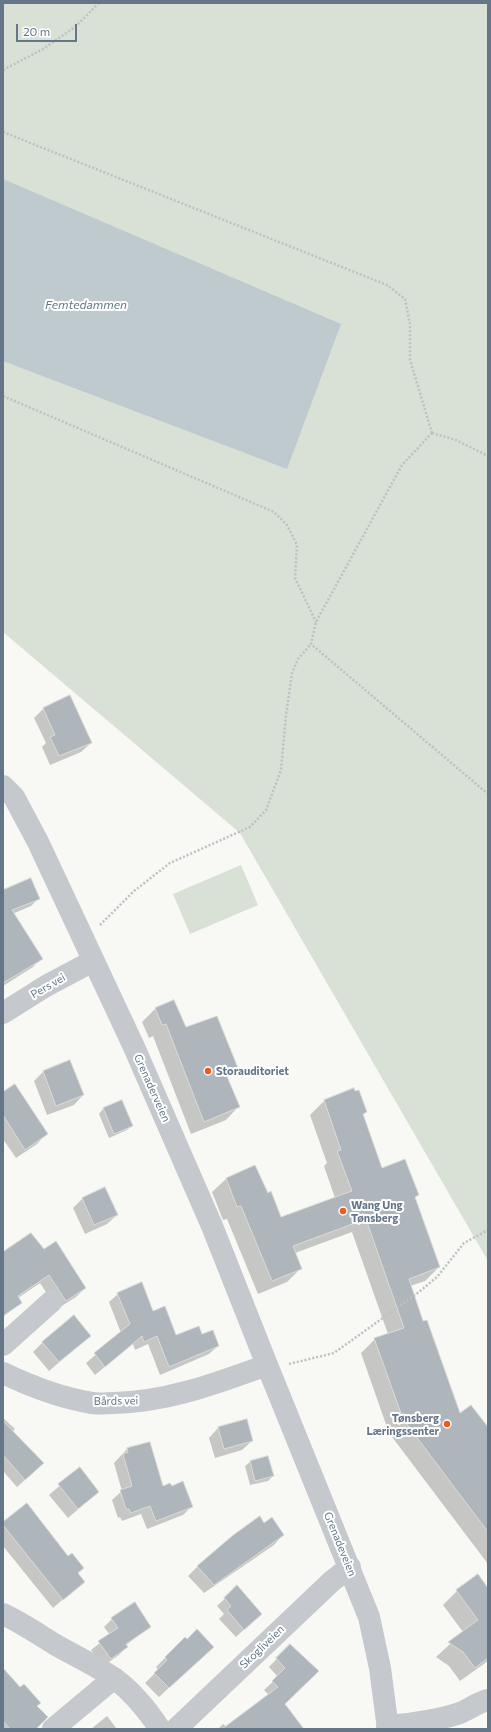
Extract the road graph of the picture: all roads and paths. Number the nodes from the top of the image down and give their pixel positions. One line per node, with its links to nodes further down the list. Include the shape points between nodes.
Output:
1 (99, 3): 2 (path, via 75,27 43,49)
2 (3, 70)
3 (3, 132): 5 (path, via 387,285 405,299 410,324 410,360)
4 (3, 396): 7 (path, via 274,512 287,525 297,545 295,578)
5 (432, 433): 6 (path, via 456,440); 7 (path, via 402,465)
6 (488, 456)
7 (316, 622): 8 (path)
8 (311, 644): 10 (path); 11 (path, via 298,658 292,673 282,770 266,810 250,827 170,863 134,890)
9 (3, 786): 11 (street, Grenaderveien, via 14,797 38,842)
10 (488, 794)
11 (84, 941): 12 (street, Grenaderveien)
12 (93, 961): 13 (street, Pers vei); 17 (street, Grenaderveien, via 134,1046 212,1226)
13 (3, 1013)
14 (488, 1230): 17 (path, via 464,1243 437,1277 419,1292 334,1353 293,1364)
15 (52, 1300): 16 (street)
16 (3, 1345)
17 (267, 1366): 18 (street, Bårds vei, via 178,1395 129,1403 94,1403 37,1389); 19 (street, Grenadeveien)
18 (3, 1373)
19 (350, 1567): 23 (street, Grenadeveien, via 374,1636); 26 (street, Skogliveien, via 332,1581)
20 (3, 1614): 21 (street)
21 (114, 1678): 24 (street); 25 (street, via 152,1716)
22 (488, 1700): 23 (street, via 438,1719)
23 (388, 1728)
24 (53, 1729)
25 (160, 1729)
26 (176, 1729)

